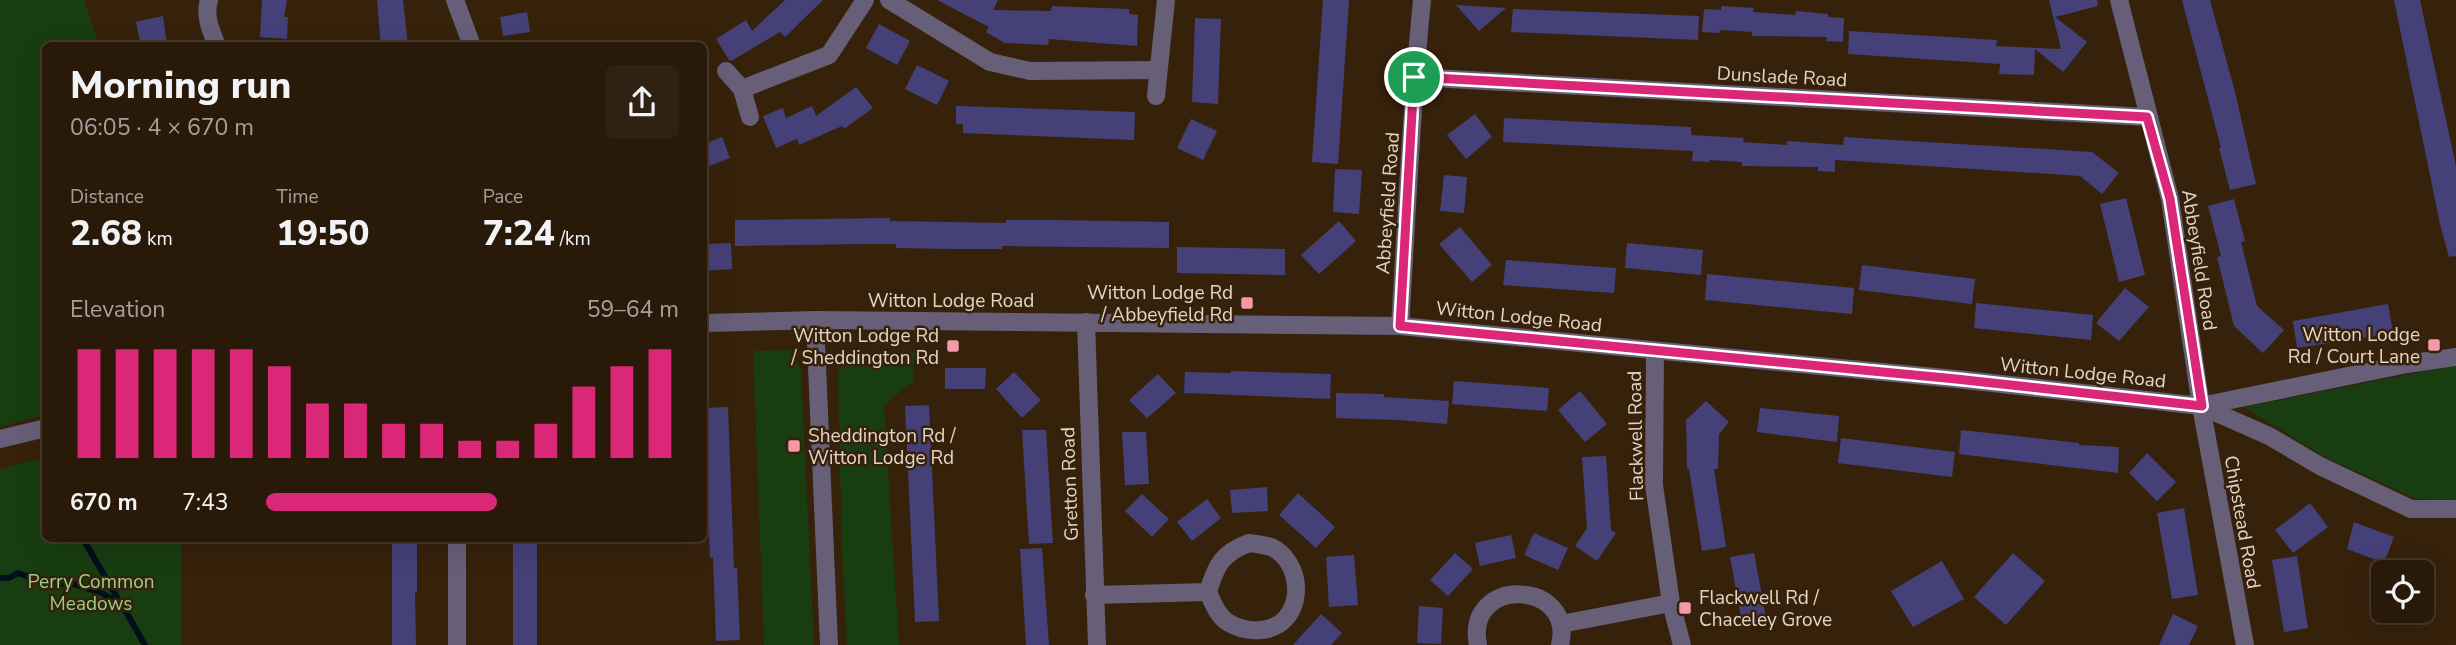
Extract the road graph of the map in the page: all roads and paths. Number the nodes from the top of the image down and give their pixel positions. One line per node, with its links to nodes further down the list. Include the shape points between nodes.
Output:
1 (209, 0): 8 (street, via 209,25)
2 (455, 0): 9 (street)
3 (865, 0): 13 (street, via 829,55)
4 (1166, 0): 10 (street)
5 (1422, 0): 12 (street, Abbeyfield Road)
6 (2119, 0): 16 (street, Abbeyfield Road)
7 (896, 2): 10 (street, via 990,62 1030,71)
8 (215, 42)
9 (471, 42)
10 (1158, 70): 14 (street)
11 (726, 71): 13 (street)
12 (1414, 77): 16 (street, Dunslade Road); 20 (street, Abbeyfield Road)
13 (741, 89): 15 (street)
14 (1156, 96)
15 (750, 117)
16 (2147, 117): 23 (street, Abbeyfield Road, via 2170,199)
17 (815, 320): 18 (street, Witton Lodge Road); 19 (street, Witton Lodge Road); 33 (street)
18 (1086, 322): 20 (street, Witton Lodge Road); 29 (street, Gretton Road)
19 (707, 323)
20 (1400, 326): 21 (street, Witton Lodge Road)
21 (1655, 351): 23 (street, Witton Lodge Road); 30 (street, Flackwell Road, via 1654,485)
22 (2456, 357): 23 (street, Witton Lodge Road)
23 (2202, 406): 26 (street, Witton Lodge Road, via 2411,509); 38 (street, Chipstead Road)
24 (42, 429): 25 (street)
25 (0, 439)
26 (2456, 509)
27 (457, 542): 32 (street)
28 (1208, 592): 28 (street, via 1221,560 1232,549 1249,543 1282,555 1297,585 1285,619 1271,628 1253,631 1228,623); 29 (street)
29 (1094, 595): 34 (street, Gretton Road)
30 (1671, 603): 31 (street); 37 (street, Flackwell Road)
31 (1561, 624): 35 (street, via 1540,598 1506,595 1482,614); 36 (street)
32 (457, 645)
33 (829, 645)
34 (1097, 645)
35 (1478, 645)
36 (1560, 645)
37 (1682, 645)
38 (2245, 645)

